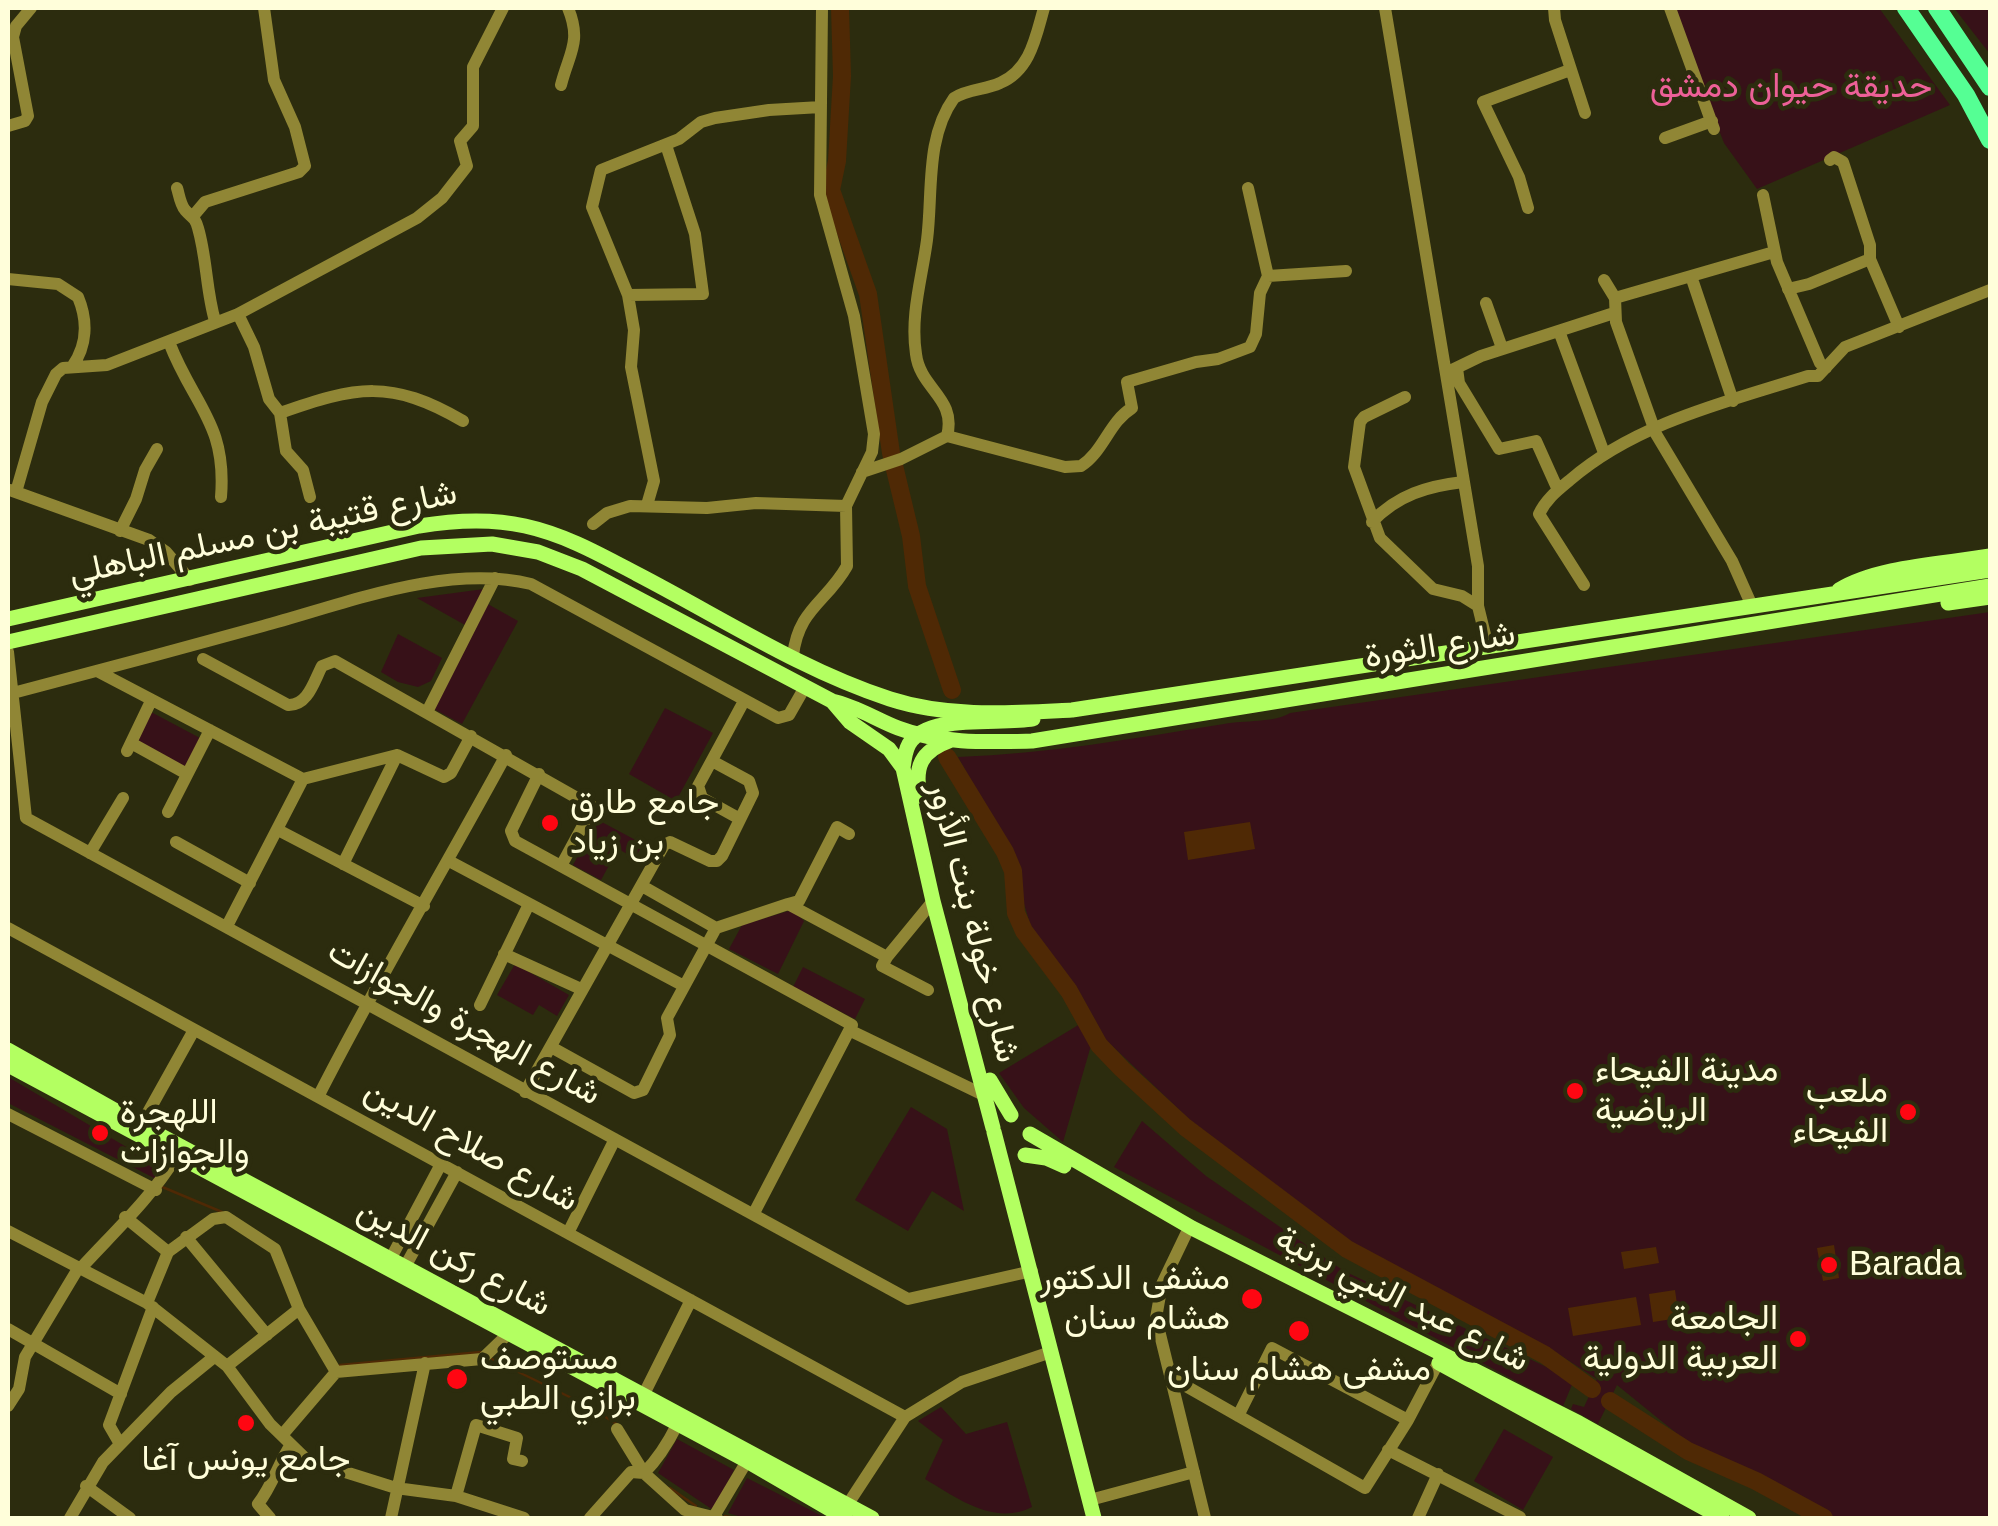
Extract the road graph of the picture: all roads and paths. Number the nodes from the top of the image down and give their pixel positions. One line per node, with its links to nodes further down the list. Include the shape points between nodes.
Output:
1 (31, 8): 12 (street)
2 (268, 8): 27 (street, via 274,80 305,166 206,202)
3 (503, 8): 41 (street, via 473,67 473,126 460,142 467,166 442,198 417,218)
4 (568, 8): 15 (street, via 575,44)
5 (822, 8): 16 (street)
6 (1044, 8): 55 (street, via 1020,69 999,84 954,98 938,129 915,346 920,370 951,420)
7 (1385, 8): 49 (street)
8 (1554, 8): 13 (street)
9 (1670, 8): 19 (street, via 1713,125)
10 (1906, 8): 20 (highway)
11 (1936, 8): 14 (highway)
12 (12, 25): 18 (street, via 28,116)
13 (1570, 70): 17 (street); 26 (street, via 1483,102)
14 (1990, 84)
15 (561, 85)
16 (821, 107): 21 (street, via 714,118); 58 (street, via 820,196 854,316 874,434)
17 (1586, 112)
18 (8, 126)
19 (1665, 138)
20 (1990, 140)
21 (666, 145): 37 (street, via 601,170 592,206); 37 (street, via 695,234 703,294)
22 (1830, 160): 29 (street, via 1844,162)
23 (177, 188): 27 (street)
24 (1248, 188): 31 (street)
25 (1763, 195): 28 (street)
26 (1528, 208)
27 (194, 216): 42 (street)
28 (1774, 252): 32 (street); 35 (street)
29 (1870, 259): 35 (street); 43 (street)
30 (1346, 271): 31 (street)
31 (1268, 276): 55 (street, via 1250,347 1127,382 1132,408 1081,466)
32 (1691, 276): 38 (street); 51 (street)
33 (8, 279): 47 (street, via 58,284 78,297 85,338)
34 (1604, 280): 38 (street)
35 (1788, 288): 48 (street)
36 (1990, 290): 43 (street)
37 (628, 295): 64 (street, via 632,367 654,481)
38 (1615, 298): 40 (street)
39 (1486, 302): 46 (street)
40 (1614, 313): 44 (street); 54 (street)
41 (238, 314): 42 (street); 52 (street)
42 (215, 321): 45 (street)
43 (1899, 327): 48 (street, via 1846,347)
44 (1560, 331): 46 (street); 57 (street)
45 (170, 342): 47 (street, via 106,364); 62 (street, via 217,436)
46 (1502, 348): 49 (street)
47 (72, 367): 61 (street, via 49,386)
48 (1826, 368): 51 (street)
49 (1451, 370): 59 (street); 60 (street, via 1499,450 1536,441)
50 (1405, 397): 66 (street, via 1360,422 1354,467)
51 (1733, 401): 54 (street)
52 (280, 413): 53 (street, via 335,394 380,390 431,402); 63 (street, via 286,451 303,470)
53 (464, 422)
54 (1654, 427): 57 (street); 78 (street)
55 (946, 436): 58 (street)
56 (158, 450): 68 (street)
57 (1604, 454): 60 (street)
58 (862, 472): 65 (street)
59 (1463, 482): 66 (street, via 1412,494); 77 (street)
60 (1558, 490): 73 (street, via 1540,519)
61 (12, 491): 68 (street)
62 (221, 497)
63 (310, 497)
64 (648, 505): 65 (street); 67 (street, via 607,513)
65 (846, 506): 85 (street, via 846,566 812,606)
66 (1372, 522): 77 (street, via 1422,582)
67 (593, 524)
68 (120, 530): 72 (street, via 158,546)
69 (1990, 556): 75 (main road, via 1862,579)
70 (1990, 570): 75 (main road, شارع الثورة)
71 (495, 578): 87 (street, via 457,578 380,594); 91 (street, via 531,584); 95 (street)
72 (190, 580): 80 (main road, شارع قتيبة بن مسلم الباهلي); 81 (main road, شارع قتيبة بن مسلم الباهلي, via 419,526 502,522 582,545)
73 (1584, 585)
74 (1990, 586): 79 (main road, شارع الثورة)
75 (1830, 596): 78 (main road, شارع الثورة)
76 (1990, 597): 79 (main road)
77 (1478, 606): 83 (street)
78 (1752, 606): 83 (main road, شارع الثورة)
79 (1824, 614): 100 (main road, شارع الثورة, via 1032,741)
80 (8, 620)
81 (740, 630): 85 (main road, شارع قتيبة بن مسلم الباهلي); 96 (main road, via 878,708)
82 (8, 642): 88 (main road, شارع قتيبة بن مسلم الباهلي, via 421,548 492,544 582,569)
83 (1488, 647): 94 (main road, شارع الثورة)
84 (8, 652): 89 (street, شارع الهجرة والجوازات)
85 (793, 656): 93 (main road, شارع قتيبة بن مسلم الباهلي)
86 (203, 659): 95 (street, via 297,706 322,666 335,661)
87 (97, 671): 89 (street); 90 (street)
88 (806, 688): 91 (street, via 784,718); 92 (main road, شارع قتيبة بن مسلم الباهلي)
89 (13, 693): 114 (street, شارع الهجرة والجوازات, via 26,818)
90 (151, 700): 97 (street); 105 (street, via 129,747)
91 (744, 701): 103 (street)
92 (832, 701): 96 (main road, شارع قتيبة بن مسلم الباهلي); 104 (main road, شارع خولة بنت الأزور)
93 (911, 705): 94 (main road, شارع الثورة, via 954,712)
94 (1072, 710): 99 (main road, via 1007,723 942,724)
95 (428, 712): 98 (street)
96 (899, 728): 99 (main road)
97 (210, 730): 105 (street); 107 (street)
98 (471, 736): 101 (street, via 444,778); 102 (street)
99 (913, 739): 100 (main road, شارع الثورة); 104 (main road)
100 (954, 739): 104 (main road, شارع خولة بنت الأزور)
101 (396, 755): 107 (street); 116 (street)
102 (506, 756): 106 (street); 115 (street)
103 (712, 760): 110 (street, via 753,787); 110 (street, via 698,792)
104 (910, 768): 120 (main road, شارع خولة بنت الأزور); 146 (main road, شارع خولة بنت الأزور, via 989,1077)
105 (187, 774): 109 (street)
106 (539, 774): 117 (street, via 511,837); 117 (street, via 593,807)
107 (303, 779): 111 (street)
108 (123, 798): 114 (street)
109 (168, 812)
110 (740, 818): 119 (street, via 717,861 670,842)
111 (278, 830): 116 (street); 118 (street)
112 (849, 834): 123 (street, via 836,827 799,901)
113 (176, 842): 118 (street)
114 (90, 853): 125 (street, شارع الهجرة والجوازات)
115 (448, 861): 121 (street); 124 (street)
116 (343, 864): 124 (street)
117 (562, 866): 122 (street)
118 (250, 883): 125 (street)
119 (642, 886): 122 (street); 127 (street)
120 (933, 901): 131 (street); 144 (main road, شارع خولة بنت الأزور)
121 (528, 904): 129 (street); 130 (street)
122 (632, 904): 128 (street); 129 (street)
123 (788, 904): 127 (street); 131 (street)
124 (424, 906): 135 (street)
125 (228, 926): 135 (street, شارع الهجرة والجوازات)
126 (8, 928): 137 (street, شارع صلاح الدين)
127 (716, 928): 128 (street)
128 (707, 944): 132 (street); 138 (street, via 848,1020)
129 (608, 946): 132 (street); 133 (street)
130 (504, 954): 133 (street); 136 (street)
131 (887, 957): 134 (street, via 882,966)
132 (684, 986): 139 (street, via 667,1018 670,1035 638,1093)
133 (581, 989): 139 (street)
134 (928, 990)
135 (365, 1005): 142 (street, شارع الهجرة والجوازات); 143 (street)
136 (480, 1005)
137 (194, 1030): 143 (street, شارع صلاح الدين); 147 (street)
138 (852, 1031): 144 (street); 157 (street)
139 (551, 1047): 142 (street)
140 (8, 1050): 147 (main road, شارع ركن الدين)
141 (8, 1065): 152 (main road, شارع ركن الدين)
142 (525, 1092): 150 (street, شارع الهجرة والجوازات)
143 (318, 1097): 153 (street, شارع صلاح الدين)
144 (988, 1097): 148 (main road, شارع خولة بنت الأزور)
145 (8, 1114): 156 (street)
146 (1011, 1115): 148 (main road, via 999,1117); 149 (main road)
147 (141, 1125): 164 (main road, شارع ركن الدين)
148 (994, 1130): 151 (main road, via 1008,1152); 155 (main road, شارع خولة بنت الأزور)
149 (1030, 1134): 151 (main road); 215 (main road, شارع عبد النبي برنية, via 1192,1228 1590,1428)
150 (615, 1139): 157 (street, شارع الهجرة والجوازات); 160 (street)
151 (1024, 1155): 155 (main road); 161 (main road, شارع عبد النبي برنية, via 1056,1162)
152 (176, 1157): 156 (street); 172 (main road, شارع ركن الدين)
153 (441, 1164): 154 (street, شارع صلاح الدين); 164 (street)
154 (457, 1172): 160 (street, شارع صلاح الدين); 164 (street)
155 (1010, 1185): 166 (main road, شارع خولة بنت الأزور)
156 (158, 1186): 158 (street)
157 (754, 1213): 166 (street, شارع الهجرة والجوازات, via 908,1300)
158 (126, 1218): 163 (street); 165 (street)
159 (8, 1231): 165 (street)
160 (568, 1233): 167 (street, شارع صلاح الدين)
161 (1186, 1234): 177 (main road, شارع عبد النبي برنية); 180 (street, via 1162,1284 1156,1318)
162 (186, 1238): 163 (street); 169 (street, via 219,1216 278,1246); 171 (street)
163 (168, 1252): 168 (street)
164 (398, 1262): 182 (main road, شارع ركن الدين)
165 (80, 1268): 168 (street); 173 (street)
166 (1032, 1272): 174 (main road, شارع خولة بنت الأزور)
167 (691, 1300): 182 (street); 185 (street, شارع صلاح الدين)
168 (150, 1305): 175 (street); 181 (street)
169 (298, 1308): 171 (street); 179 (street)
170 (8, 1329): 173 (street)
171 (267, 1335): 178 (street)
172 (507, 1335): 176 (street, via 486,1355); 187 (main road, شارع ركن الدين)
173 (33, 1341): 181 (street); 183 (street)
174 (1051, 1352): 185 (street, via 962,1382); 200 (main road, شارع خولة بنت الأزور)
175 (214, 1358): 178 (street); 190 (street)
176 (425, 1363): 179 (street); 198 (street)
177 (1438, 1363): 186 (street); 214 (main road, شارع عبد النبي برنية)
178 (228, 1366): 189 (street)
179 (336, 1372): 189 (street)
180 (1170, 1376): 184 (street); 195 (street)
181 (121, 1394): 190 (street, via 109,1426)
182 (644, 1394): 201 (main road, شارع ركن الدين)
183 (8, 1406)
184 (1238, 1416): 186 (street, via 1272,1348); 191 (street, via 1364,1488)
185 (904, 1417): 201 (street)
186 (1408, 1420): 191 (street)
187 (678, 1425): 193 (main road, شارع ركن الدين); 194 (street)
188 (617, 1429): 194 (street)
189 (287, 1440): 198 (street, via 307,1460); 204 (street, via 258,1504)
190 (120, 1444): 197 (street)
191 (1388, 1450): 196 (street)
192 (522, 1460): 199 (street, via 513,1459 516,1438 476,1425)
193 (747, 1461): 201 (main road, شارع ركن الدين); 208 (street)
194 (647, 1470): 207 (street, via 632,1472); 208 (street, via 686,1510)
195 (1194, 1472): 200 (street); 211 (street)
196 (1438, 1474): 212 (street); 213 (street)
197 (86, 1486): 202 (street); 203 (street)
198 (396, 1488): 199 (street); 205 (street)
199 (456, 1496): 206 (street)
200 (1090, 1500): 210 (main road, شارع خولة بنت الأزور)
201 (846, 1511): 209 (main road, شارع ركن الدين)
202 (70, 1518)
203 (130, 1518)
204 (270, 1518)
205 (391, 1518)
206 (524, 1518)
207 (590, 1518)
208 (715, 1518)
209 (872, 1518)
210 (1094, 1518)
211 (1207, 1518)
212 (1418, 1518)
213 (1520, 1518)
214 (1722, 1518)
215 (1748, 1518)

